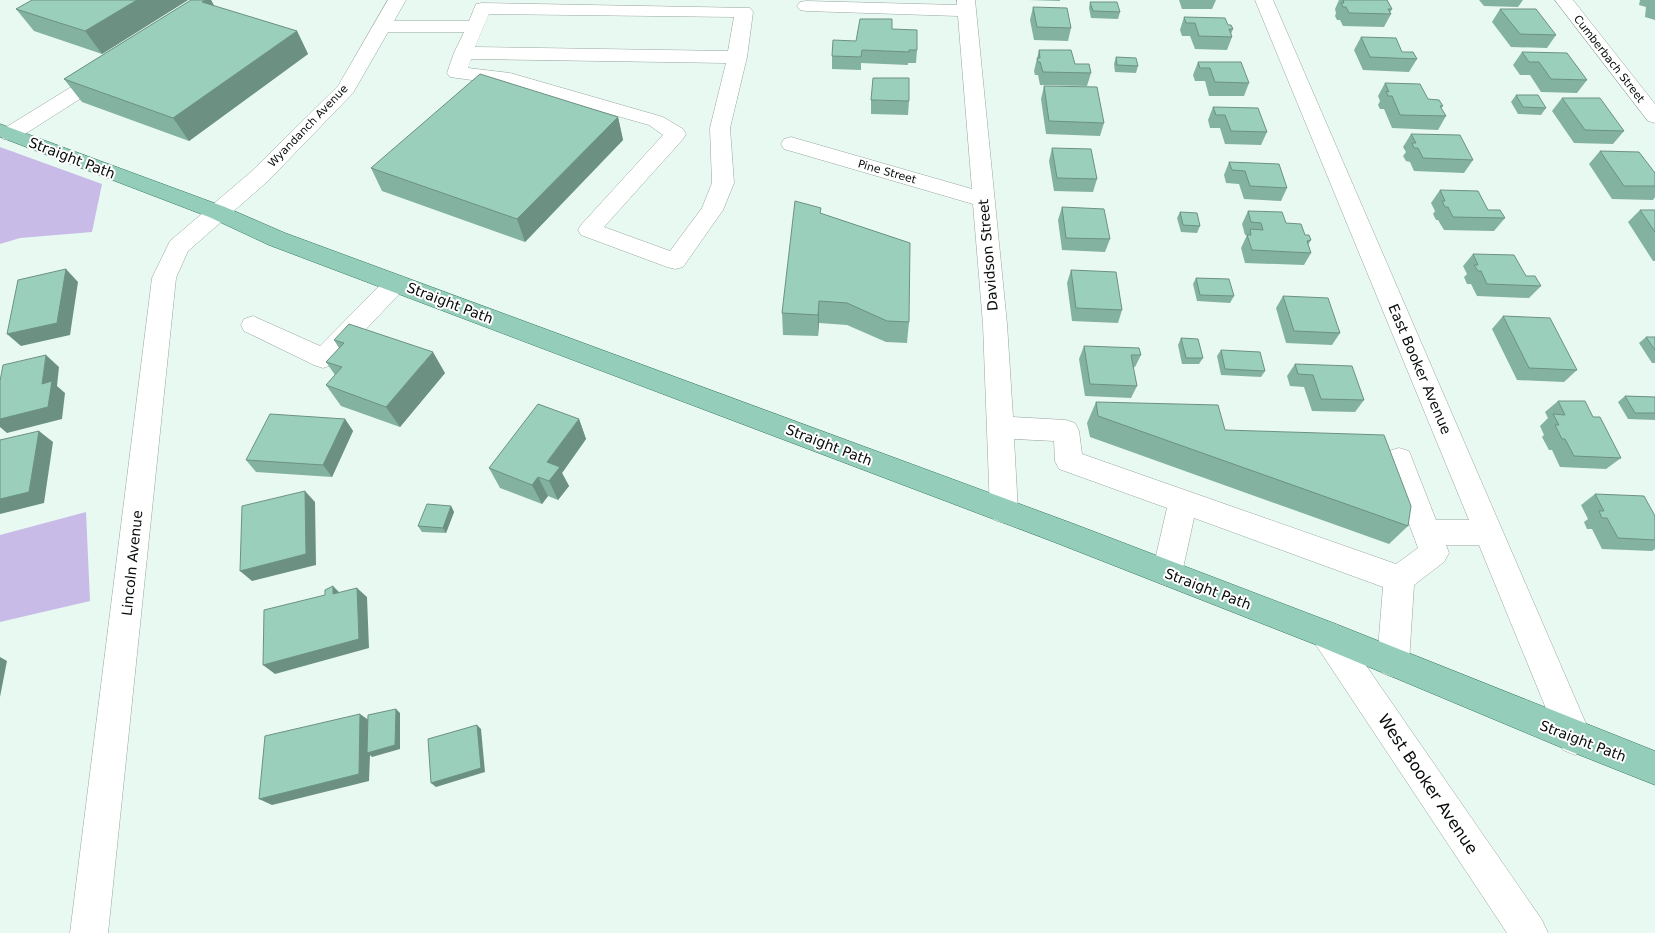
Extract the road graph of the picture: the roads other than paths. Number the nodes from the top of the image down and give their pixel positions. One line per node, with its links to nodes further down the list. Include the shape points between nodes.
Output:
1 (397, 0): 7 (street, Wyandanch Avenue)
2 (1264, 0): 24 (street, East Booker Avenue)
3 (1564, 0): 11 (street, Cumberbach Street)
4 (806, 6): 5 (street)
5 (966, 6): 15 (street, Davidson Street)
6 (476, 26): 7 (street); 8 (street); 9 (street, via 482,8 744,12)
7 (382, 27): 16 (street, Wyandanch Avenue, via 346,89 260,176)
8 (463, 53): 9 (street); 13 (street, via 457,73 510,79)
9 (737, 57): 13 (street, via 720,128)
10 (118, 67): 12 (street)
11 (1655, 117)
12 (5, 132): 16 (main road, Straight Path)
13 (698, 135): 13 (street, via 723,183 712,210 675,261 589,230)
14 (792, 144): 15 (street, Pine Street)
15 (983, 199): 19 (street, Davidson Street, via 995,324)
16 (217, 212): 17 (main road, Straight Path, via 277,239); 31 (street, Lincoln Avenue, via 178,247 164,278)
17 (396, 283): 18 (street, via 323,358); 22 (main road, Straight Path)
18 (253, 325)
19 (1000, 427): 21 (street, via 1066,431 1069,461); 22 (street, Davidson Street)
20 (1398, 459): 23 (street)
21 (1183, 502): 25 (street); 26 (street)
22 (1004, 511): 25 (main road, Straight Path)
23 (1426, 532): 24 (street); 26 (street, via 1434,554)
24 (1489, 533): 29 (street, East Booker Avenue)
25 (1167, 573): 27 (main road, Straight Path)
26 (1399, 579): 28 (street)
27 (1327, 635): 28 (main road, Straight Path); 32 (street, West Booker Avenue)
28 (1393, 662): 29 (main road, Straight Path)
29 (1575, 738): 30 (main road, Straight Path)
30 (1655, 768)
31 (89, 933)
32 (1529, 933)

